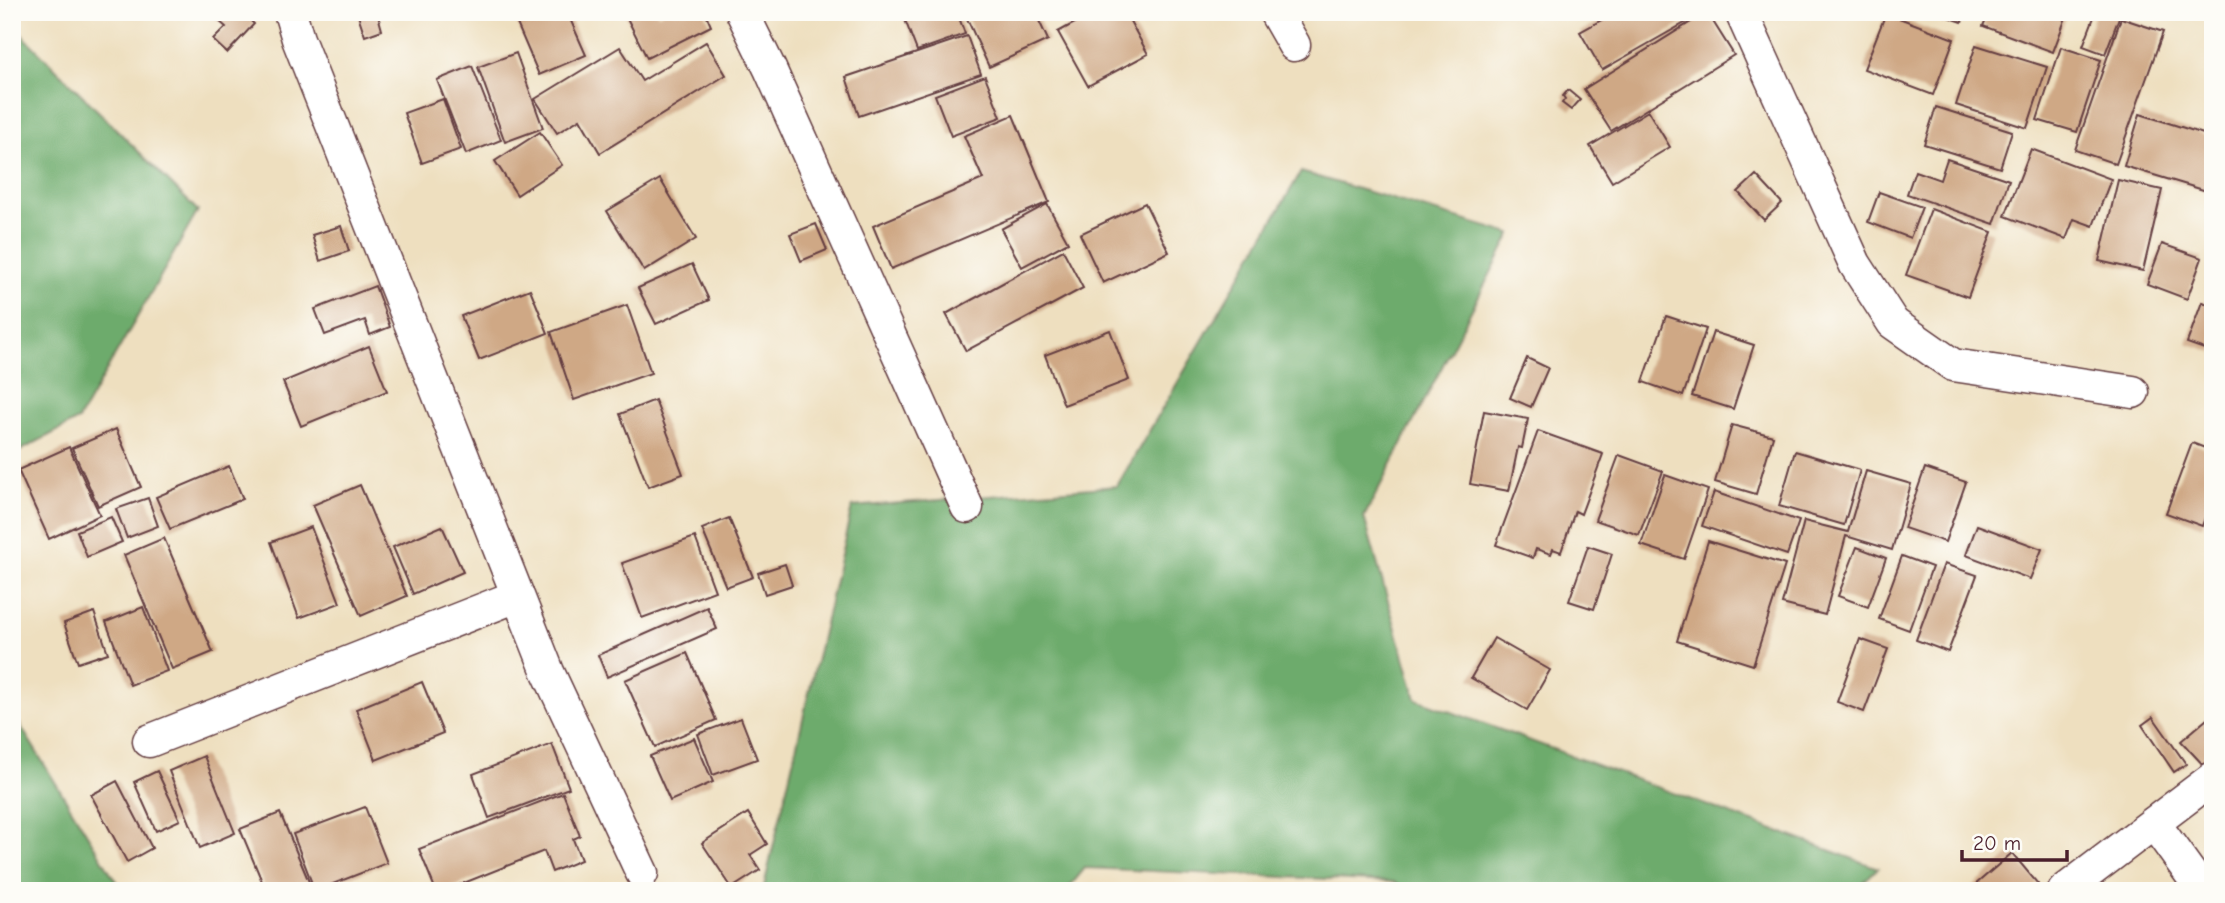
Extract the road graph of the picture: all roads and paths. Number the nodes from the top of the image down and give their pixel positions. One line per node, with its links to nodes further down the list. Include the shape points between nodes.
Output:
1 (290, 12): 8 (street)
2 (742, 12): 7 (street)
3 (1275, 12): 5 (street)
4 (1741, 12): 6 (street, via 1855,264 1893,323 1953,365)
5 (1294, 46)
6 (2133, 392)
7 (968, 507)
8 (517, 596): 9 (street); 12 (street)
9 (149, 741)
10 (2213, 778): 11 (street)
11 (2154, 823): 13 (street); 14 (street)
12 (642, 873)
13 (2064, 891)
14 (2203, 891)

